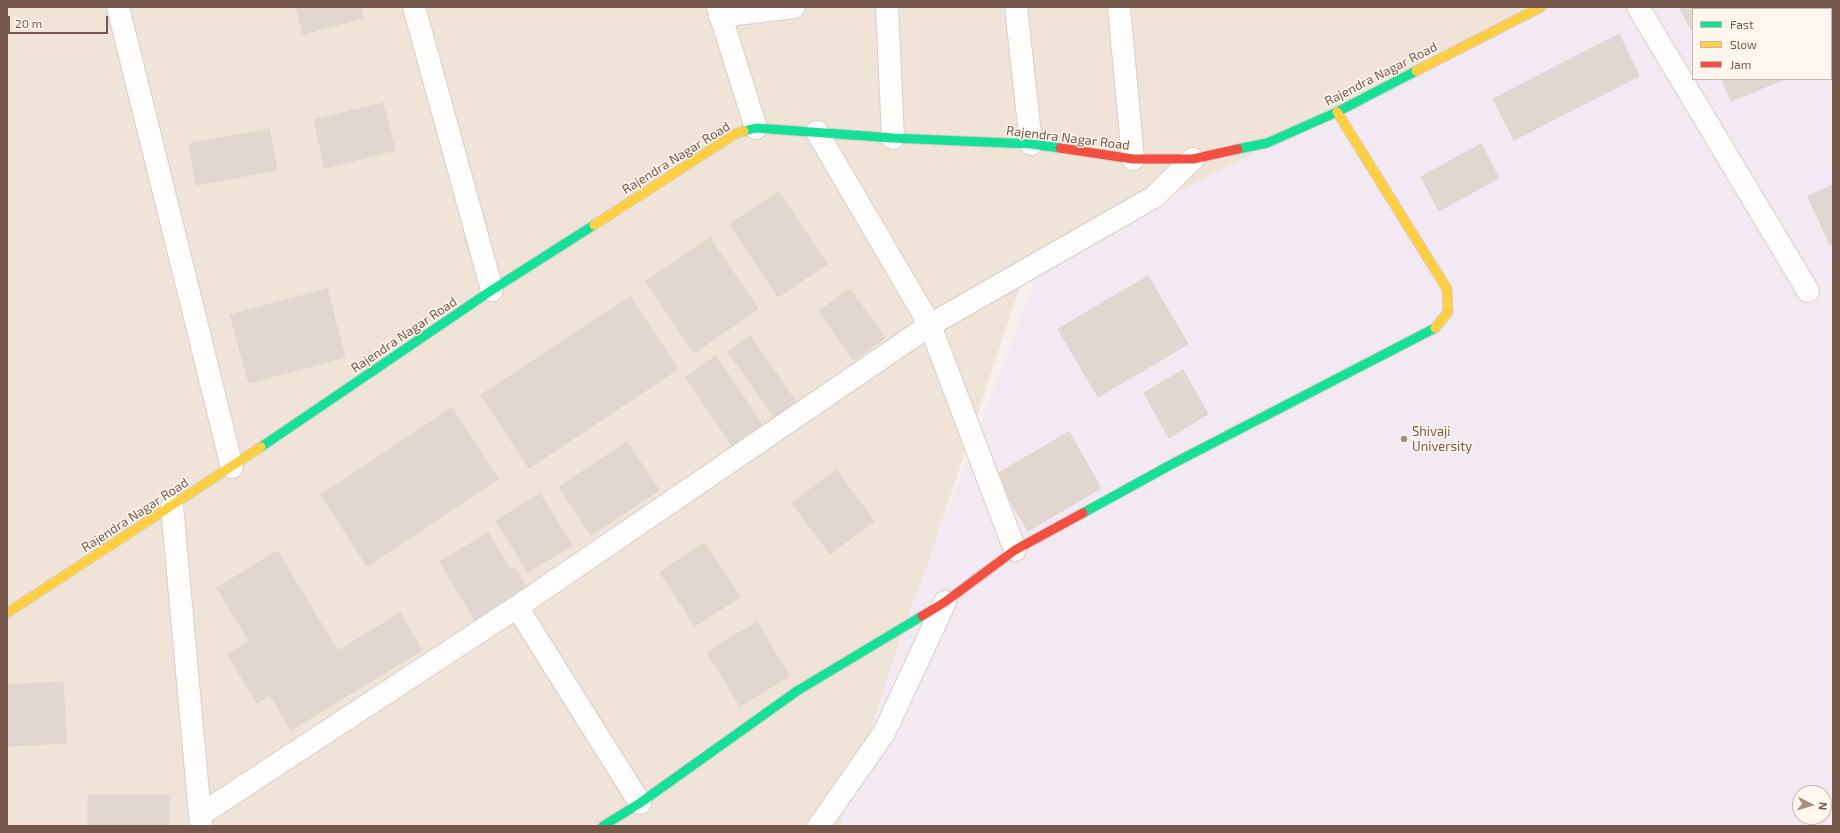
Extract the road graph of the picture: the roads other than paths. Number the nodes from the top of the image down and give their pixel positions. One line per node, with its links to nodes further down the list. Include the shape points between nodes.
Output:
1 (118, 7): 20 (street)
2 (414, 7): 17 (street)
3 (887, 7): 13 (street)
4 (1016, 7): 14 (street)
5 (1119, 7): 15 (street)
6 (1541, 7): 10 (street, Rajendra Nagar Road)
7 (1638, 7): 18 (street)
8 (785, 8): 9 (street)
9 (719, 11): 11 (street)
10 (1337, 112): 16 (street, Rajendra Nagar Road, via 1267,143); 22 (street, via 1447,289 1448,312 1435,328 1174,463)
11 (756, 128): 12 (street, Rajendra Nagar Road); 17 (street, Rajendra Nagar Road, via 735,134)
12 (817, 132): 13 (street, Rajendra Nagar Road); 19 (street)
13 (893, 138): 14 (street, Rajendra Nagar Road)
14 (1031, 144): 15 (street, Rajendra Nagar Road)
15 (1132, 159): 16 (street, Rajendra Nagar Road)
16 (1193, 159): 19 (street, via 1154,197)
17 (492, 290): 20 (street, Rajendra Nagar Road)
18 (1808, 291)
19 (930, 325): 22 (street); 24 (street)
20 (232, 467): 21 (street, Rajendra Nagar Road)
21 (172, 506): 25 (street, Rajendra Nagar Road); 27 (street)
22 (1015, 550): 23 (street)
23 (945, 602): 26 (street, via 797,691); 29 (street, via 884,733)
24 (517, 607): 26 (street); 27 (street)
25 (7, 613)
26 (640, 803): 28 (street)
27 (200, 820)
28 (603, 826)
29 (819, 826)

